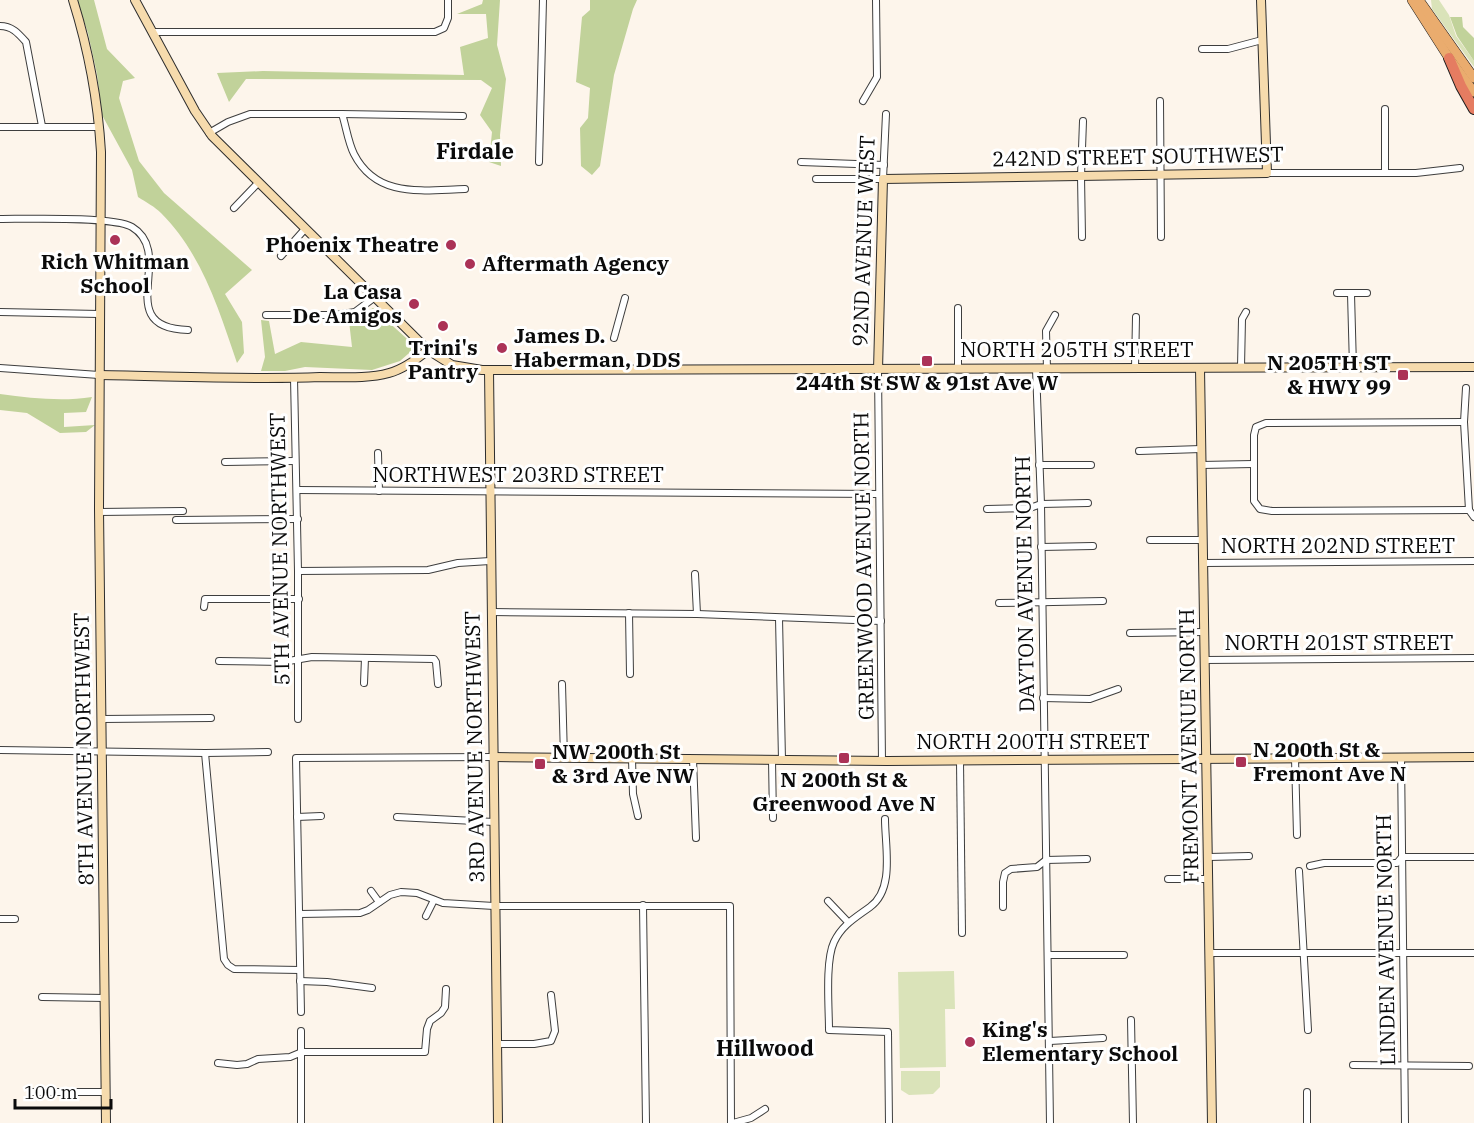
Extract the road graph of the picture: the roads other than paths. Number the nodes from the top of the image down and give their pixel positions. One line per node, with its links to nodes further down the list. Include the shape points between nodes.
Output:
1 (73, 0): 26 (street, 8TH AVENUE NORTHWEST)
2 (135, 0): 10 (street, NORTH 205TH STREET)
3 (448, 0): 10 (street, via 448,18 444,27 435,32)
4 (543, 0): 28 (street)
5 (876, 0): 16 (street, via 877,77)
6 (1261, 0): 11 (street)
7 (1412, 0): 13 (main road)
8 (1422, 2): 14 (main road)
9 (0, 26): 24 (street, via 7,26 26,42)
10 (152, 32): 27 (street, NORTH 205TH STREET)
11 (1262, 40): 12 (street, via 1228,49); 32 (street)
12 (1202, 49)
13 (1449, 58): 15 (main road); 19 (highway)
14 (1474, 78)
15 (1474, 92)
16 (863, 101)
17 (1160, 101): 34 (street)
18 (1385, 109): 33 (street)
19 (1474, 109)
20 (342, 114): 22 (street); 27 (street, via 250,114); 39 (street, via 353,152 375,179 393,188 410,190)
21 (886, 114): 30 (street, 92ND AVENUE WEST)
22 (463, 116)
23 (1083, 121): 35 (street)
24 (42, 126): 25 (street); 26 (street)
25 (0, 127)
26 (99, 127): 42 (street, 8TH AVENUE NORTHWEST)
27 (209, 133): 38 (street, NORTH 205TH STREET)
28 (538, 162)
29 (801, 162): 30 (street)
30 (884, 165): 37 (street, 92ND AVENUE WEST)
31 (1460, 168): 33 (street, 242ND STREET SOUTHWEST)
32 (1267, 173): 33 (street, 242ND STREET SOUTHWEST); 34 (street, 242ND STREET SOUTHWEST)
33 (1385, 173)
34 (1160, 174): 35 (street, 242ND STREET SOUTHWEST); 45 (street)
35 (1081, 176): 37 (street, 242ND STREET SOUTHWEST); 44 (street)
36 (816, 179): 37 (street, 242ND STREET SOUTHWEST)
37 (883, 179): 72 (street, 92ND AVENUE WEST)
38 (258, 183): 40 (street); 43 (street, NORTH 205TH STREET)
39 (465, 189)
40 (234, 208)
41 (0, 219): 42 (street)
42 (99, 220): 55 (street, 8TH AVENUE NORTHWEST); 59 (street, via 123,223 143,237 150,255 149,312 164,327)
43 (305, 229): 46 (street); 50 (street, NORTH 205TH STREET)
44 (1082, 237)
45 (1161, 237)
46 (281, 256)
47 (1337, 293): 49 (street)
48 (1367, 293): 49 (street)
49 (1351, 294): 67 (street)
50 (375, 297): 56 (street, via 356,312); 61 (street, NORTH 205TH STREET)
51 (625, 298): 60 (street)
52 (958, 308): 68 (street)
53 (0, 312): 55 (street)
54 (1246, 312): 62 (street, via 1242,319)
55 (99, 314): 73 (street, 8TH AVENUE NORTHWEST)
56 (266, 315)
57 (1055, 315): 70 (street, via 1047,331)
58 (1136, 317): 65 (street)
59 (188, 330)
60 (614, 338)
61 (428, 350): 71 (street, NORTH 205TH STREET, via 452,365); 74 (street, via 388,373)
62 (1241, 367): 66 (street, NORTH 205TH STREET); 67 (street, NORTH 205TH STREET)
63 (1474, 367): 67 (street, NORTH 205TH STREET)
64 (0, 368): 73 (street)
65 (1136, 368): 66 (street, NORTH 205TH STREET); 70 (street, NORTH 205TH STREET)
66 (1200, 368): 77 (street, FREMONT AVENUE NORTH)
67 (1353, 368)
68 (958, 369): 69 (street, NORTH 205TH STREET); 72 (street, NORTH 205TH STREET)
69 (1036, 369): 70 (street, NORTH 205TH STREET); 83 (street, DAYTON AVENUE NORTH)
70 (1047, 369)
71 (489, 370): 72 (street, NORTH 205TH STREET); 88 (street, 3RD AVENUE NORTHWEST)
72 (878, 370): 89 (street, GREENWOOD AVENUE NORTH)
73 (99, 375): 74 (street); 95 (street, 8TH AVENUE NORTHWEST)
74 (294, 378): 80 (street, 5TH AVENUE NORTHWEST)
75 (1466, 388): 76 (street)
76 (1464, 422): 82 (street, via 1266,423 1256,427); 93 (street)
77 (1201, 449): 78 (street); 85 (street, FREMONT AVENUE NORTH)
78 (1139, 450)
79 (378, 453): 87 (street)
80 (295, 461): 81 (street); 86 (street, 5TH AVENUE NORTHWEST)
81 (225, 462)
82 (1253, 464): 85 (street); 93 (street, via 1254,501 1260,509)
83 (1039, 465): 84 (street); 91 (street, DAYTON AVENUE NORTH)
84 (1091, 465)
85 (1201, 465): 100 (street, FREMONT AVENUE NORTH)
86 (297, 490): 87 (street, NORTHWEST 203RD STREET); 97 (street, 5TH AVENUE NORTHWEST)
87 (379, 491): 88 (street, NORTHWEST 203RD STREET)
88 (490, 491): 89 (street, NORTHWEST 203RD STREET); 103 (street, 3RD AVENUE NORTHWEST)
89 (879, 494): 117 (street, GREENWOOD AVENUE NORTH)
90 (1088, 503): 91 (street)
91 (1041, 504): 92 (street); 102 (street, DAYTON AVENUE NORTH)
92 (987, 509)
93 (1469, 510): 96 (street)
94 (183, 511): 95 (street)
95 (99, 512): 132 (street, 8TH AVENUE NORTHWEST)
96 (1474, 517)
97 (298, 519): 98 (street); 106 (street, 5TH AVENUE NORTHWEST)
98 (176, 520)
99 (1150, 540): 100 (street)
100 (1202, 540): 105 (street, FREMONT AVENUE NORTH)
101 (1093, 546): 102 (street)
102 (1041, 547): 110 (street, DAYTON AVENUE NORTH)
103 (490, 561): 106 (street, via 428,570); 113 (street, 3RD AVENUE NORTHWEST)
104 (1474, 561): 105 (street, NORTH 202ND STREET)
105 (1203, 563): 118 (street, FREMONT AVENUE NORTH)
106 (298, 571): 108 (street, 5TH AVENUE NORTHWEST)
107 (695, 574): 115 (street)
108 (299, 599): 112 (street, via 205,599); 122 (street, 5TH AVENUE NORTHWEST)
109 (1102, 601): 110 (street)
110 (1042, 602): 111 (street); 130 (street, DAYTON AVENUE NORTH)
111 (999, 603)
112 (204, 607)
113 (492, 612): 114 (street); 138 (street, 3RD AVENUE NORTHWEST)
114 (629, 613): 115 (street); 125 (street)
115 (697, 614): 116 (street)
116 (779, 618): 117 (street); 147 (street)
117 (881, 621): 149 (street, GREENWOOD AVENUE NORTH)
118 (1204, 632): 119 (street); 123 (street, FREMONT AVENUE NORTH)
119 (1130, 633)
120 (365, 658): 122 (street); 126 (street); 127 (street, via 434,659)
121 (1474, 658): 123 (street, NORTH 201ST STREET)
122 (298, 659): 124 (street); 133 (street, 5TH AVENUE NORTHWEST)
123 (1204, 660): 145 (street, FREMONT AVENUE NORTH)
124 (219, 661)
125 (630, 674)
126 (364, 683)
127 (438, 684)
128 (562, 684): 141 (street)
129 (1118, 689): 130 (street, via 1090,699)
130 (1043, 698): 148 (street, DAYTON AVENUE NORTH)
131 (211, 718): 132 (street)
132 (102, 719): 136 (street, 8TH AVENUE NORTHWEST)
133 (298, 719)
134 (0, 750): 136 (street)
135 (268, 752): 137 (street)
136 (103, 753): 137 (street); 195 (street, 8TH AVENUE NORTHWEST)
137 (205, 753): 189 (street, via 224,959 234,969)
138 (494, 757): 141 (street, NORTH 200TH STREET); 153 (street, via 296,758); 157 (street, 3RD AVENUE NORTHWEST)
139 (1401, 757): 140 (street, NORTH 200TH STREET); 142 (street, NORTH 200TH STREET); 162 (street, LINDEN AVENUE NORTH)
140 (1474, 757)
141 (564, 758): 143 (street, NORTH 200TH STREET)
142 (1295, 758): 145 (street, NORTH 200TH STREET); 158 (street)
143 (632, 759): 144 (street, NORTH 200TH STREET); 152 (street, via 633,794)
144 (693, 759): 146 (street, NORTH 200TH STREET); 159 (street)
145 (1206, 759): 148 (street, NORTH 200TH STREET); 160 (street, FREMONT AVENUE NORTH)
146 (772, 760): 147 (street, NORTH 200TH STREET); 155 (street)
147 (782, 760): 149 (street, NORTH 200TH STREET)
148 (1045, 760): 150 (street, NORTH 200TH STREET); 165 (street, DAYTON AVENUE NORTH)
149 (882, 761): 150 (street, NORTH 200TH STREET)
150 (960, 761): 182 (street)
151 (321, 816): 153 (street)
152 (639, 816)
153 (297, 817): 177 (street)
154 (397, 817): 157 (street)
155 (773, 818)
156 (885, 819): 181 (street, via 886,880 872,906)
157 (494, 822): 175 (street, 3RD AVENUE NORTHWEST)
158 (1297, 835)
159 (696, 838)
160 (1209, 856): 161 (street); 169 (street, FREMONT AVENUE NORTH)
161 (1249, 856)
162 (1402, 857): 163 (street); 166 (street, via 1397,863); 186 (street, LINDEN AVENUE NORTH)
163 (1474, 857)
164 (1086, 859): 165 (street)
165 (1046, 860): 176 (street, via 1037,867 1005,873); 187 (street, DAYTON AVENUE NORTH)
166 (1310, 866)
167 (1299, 871): 185 (street)
168 (1168, 879): 169 (street)
169 (1209, 879): 183 (street, FREMONT AVENUE NORTH)
170 (370, 891): 173 (street)
171 (434, 900): 173 (street, via 401,892); 175 (street); 178 (street)
172 (828, 901): 181 (street)
173 (379, 902): 177 (street, via 360,913)
174 (643, 905): 175 (street); 215 (street); 216 (street, via 730,906)
175 (494, 906): 202 (street, 3RD AVENUE NORTHWEST)
176 (1003, 907)
177 (300, 914): 189 (street)
178 (426, 916)
179 (0, 919): 180 (street)
180 (15, 920)
181 (848, 922): 217 (street, via 830,953 829,1030 888,1032)
182 (962, 933)
183 (1211, 953): 185 (street); 220 (street, FREMONT AVENUE NORTH)
184 (1474, 953): 186 (street)
185 (1304, 954): 186 (street); 198 (street)
186 (1404, 954): 206 (street, LINDEN AVENUE NORTH)
187 (1048, 955): 188 (street); 201 (street, DAYTON AVENUE NORTH)
188 (1124, 955)
189 (300, 970): 190 (street)
190 (300, 981): 191 (street); 196 (street)
191 (372, 987)
192 (446, 989): 203 (street, via 445,1007 427,1029 425,1052)
193 (551, 995): 202 (street, via 555,1031 551,1041)
194 (42, 997): 195 (street)
195 (105, 998): 209 (street, 8TH AVENUE NORTHWEST)
196 (301, 1012)
197 (1131, 1020): 219 (street)
198 (1308, 1030)
199 (301, 1031): 203 (street)
200 (1103, 1038): 201 (street)
201 (1050, 1041): 218 (street, DAYTON AVENUE NORTH)
202 (496, 1044): 214 (street, 3RD AVENUE NORTHWEST)
203 (302, 1052): 204 (street, via 247,1064); 213 (street)
204 (218, 1064)
205 (1353, 1065): 206 (street)
206 (1404, 1065): 207 (street); 222 (street, LINDEN AVENUE NORTH)
207 (1469, 1066)
208 (32, 1092): 209 (street)
209 (106, 1092): 212 (street, 8TH AVENUE NORTHWEST)
210 (1307, 1092): 221 (street)
211 (765, 1109): 216 (street)
212 (106, 1123)
213 (301, 1123)
214 (498, 1123)
215 (646, 1123)
216 (732, 1123)
217 (889, 1123)
218 (1050, 1123)
219 (1133, 1123)
220 (1212, 1123)
221 (1308, 1123)
222 (1405, 1123)

